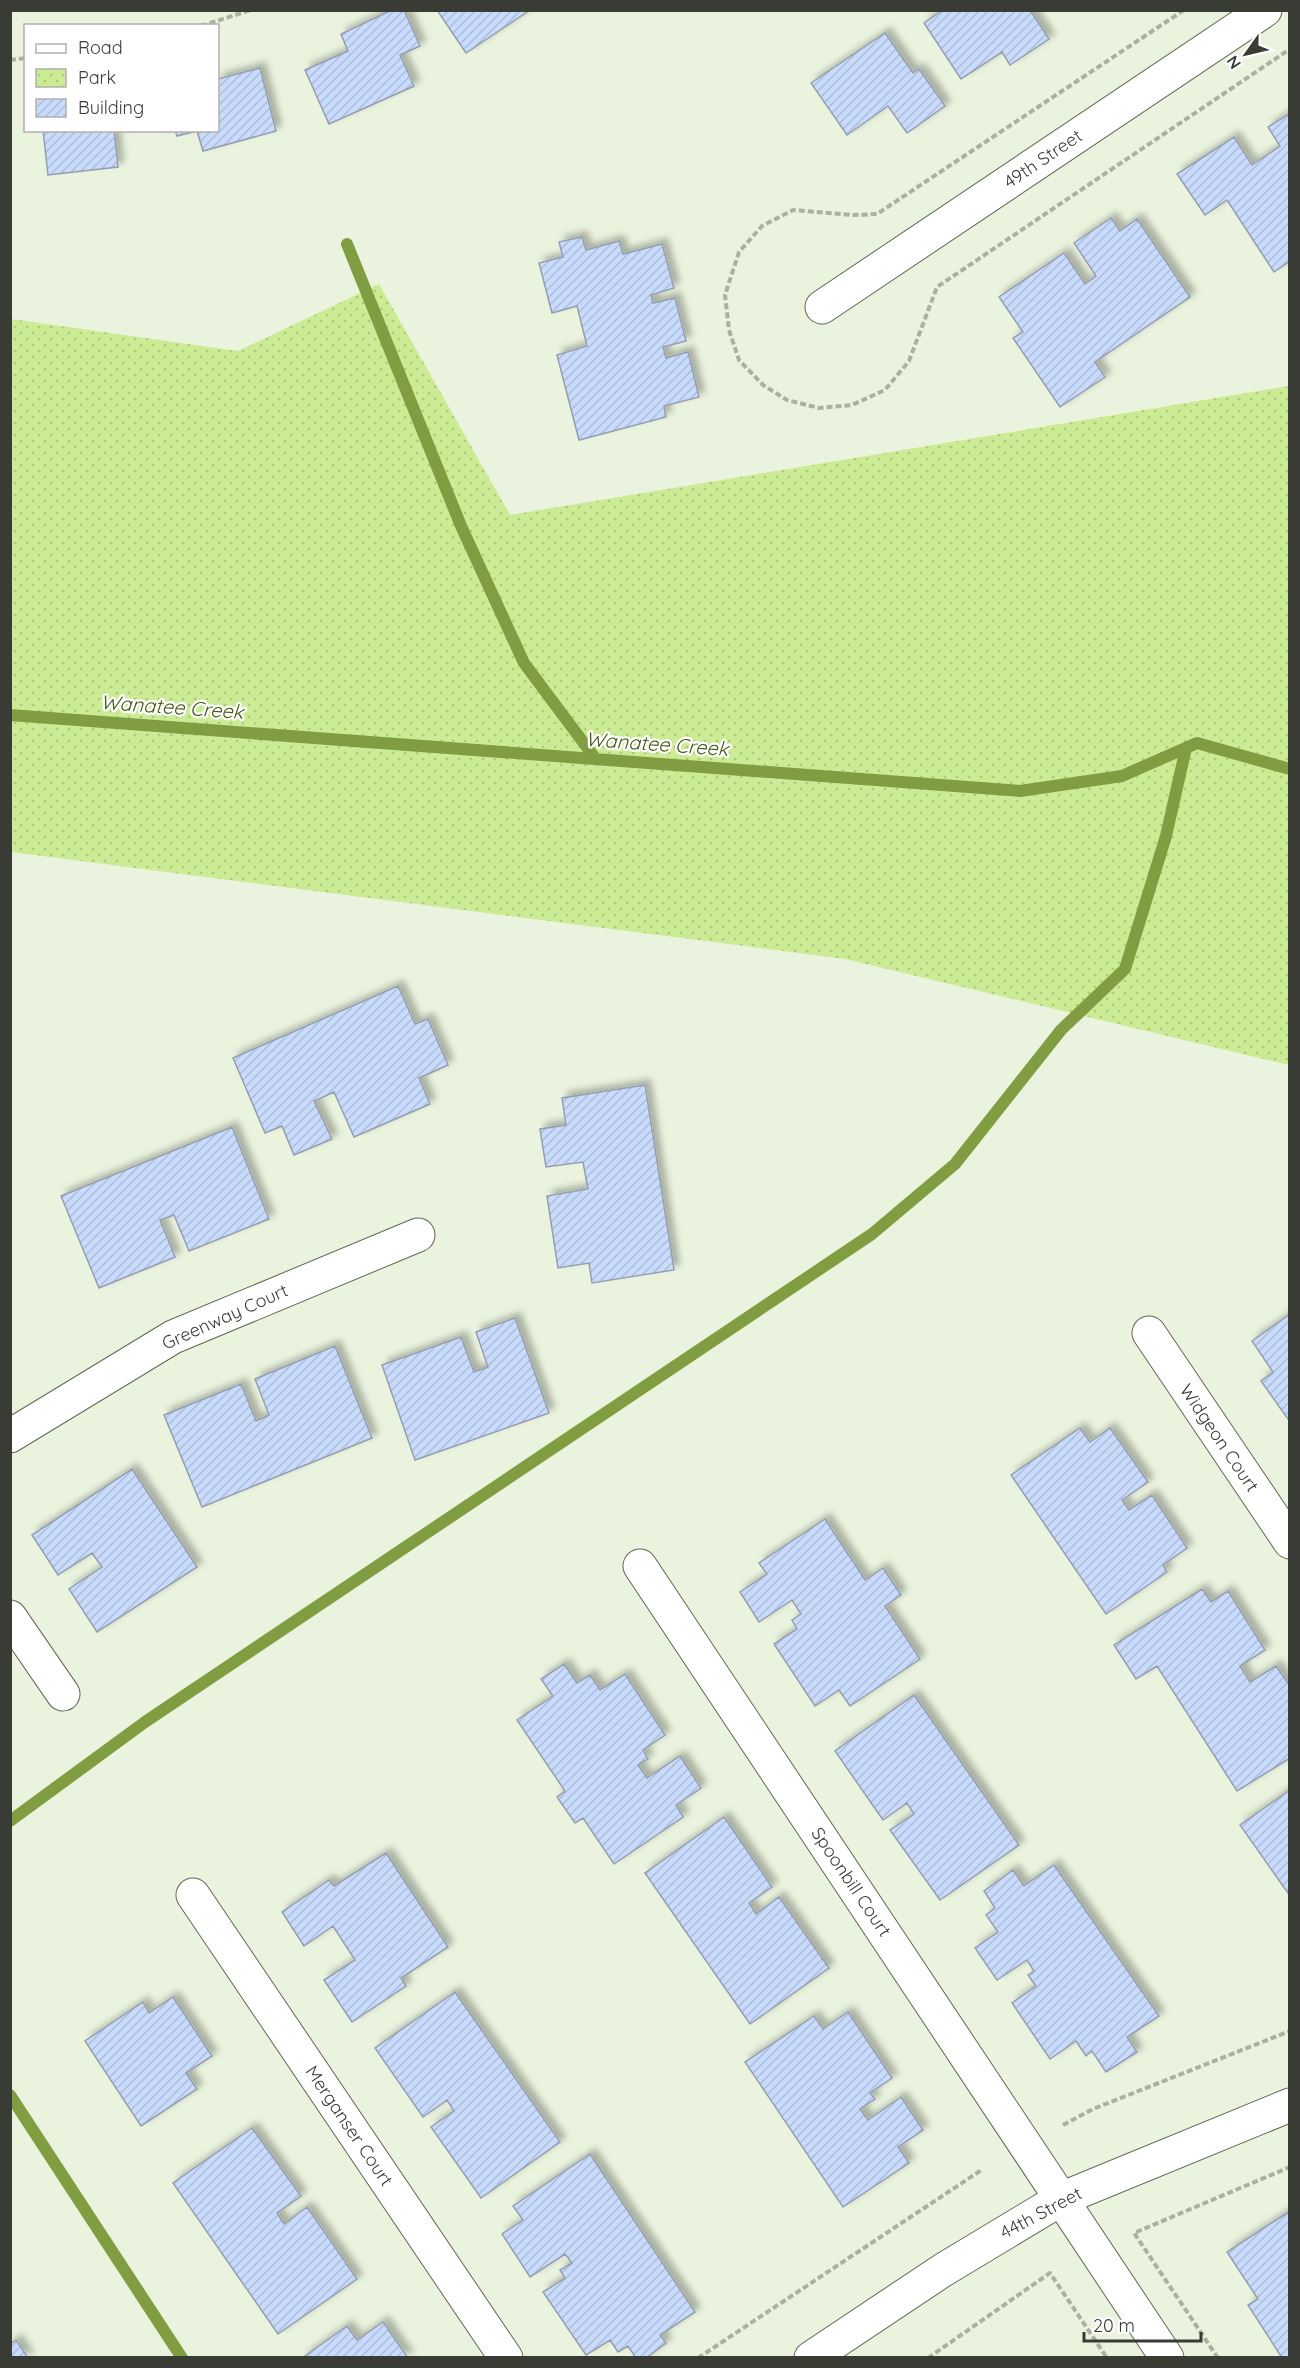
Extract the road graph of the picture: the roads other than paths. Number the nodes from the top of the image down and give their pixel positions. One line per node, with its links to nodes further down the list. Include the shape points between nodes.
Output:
1 (1264, 10): 2 (street, 49th Street)
2 (822, 307)
3 (418, 1235): 5 (street, Greenway Court, via 173,1337)
4 (1149, 1333): 6 (street, Widgeon Court)
5 (10, 1436)
6 (1290, 1542)
7 (640, 1566): 12 (street, Spoonbill Court)
8 (10, 1617): 9 (street)
9 (63, 1694)
10 (193, 1895): 13 (street, Merganser Court)
11 (1290, 2105): 12 (street, 44th Street)
12 (1061, 2199): 14 (street, 44th Street, via 943,2270); 15 (street, Spoonbill Court)
13 (506, 2358)
14 (811, 2358)
15 (1167, 2358)

